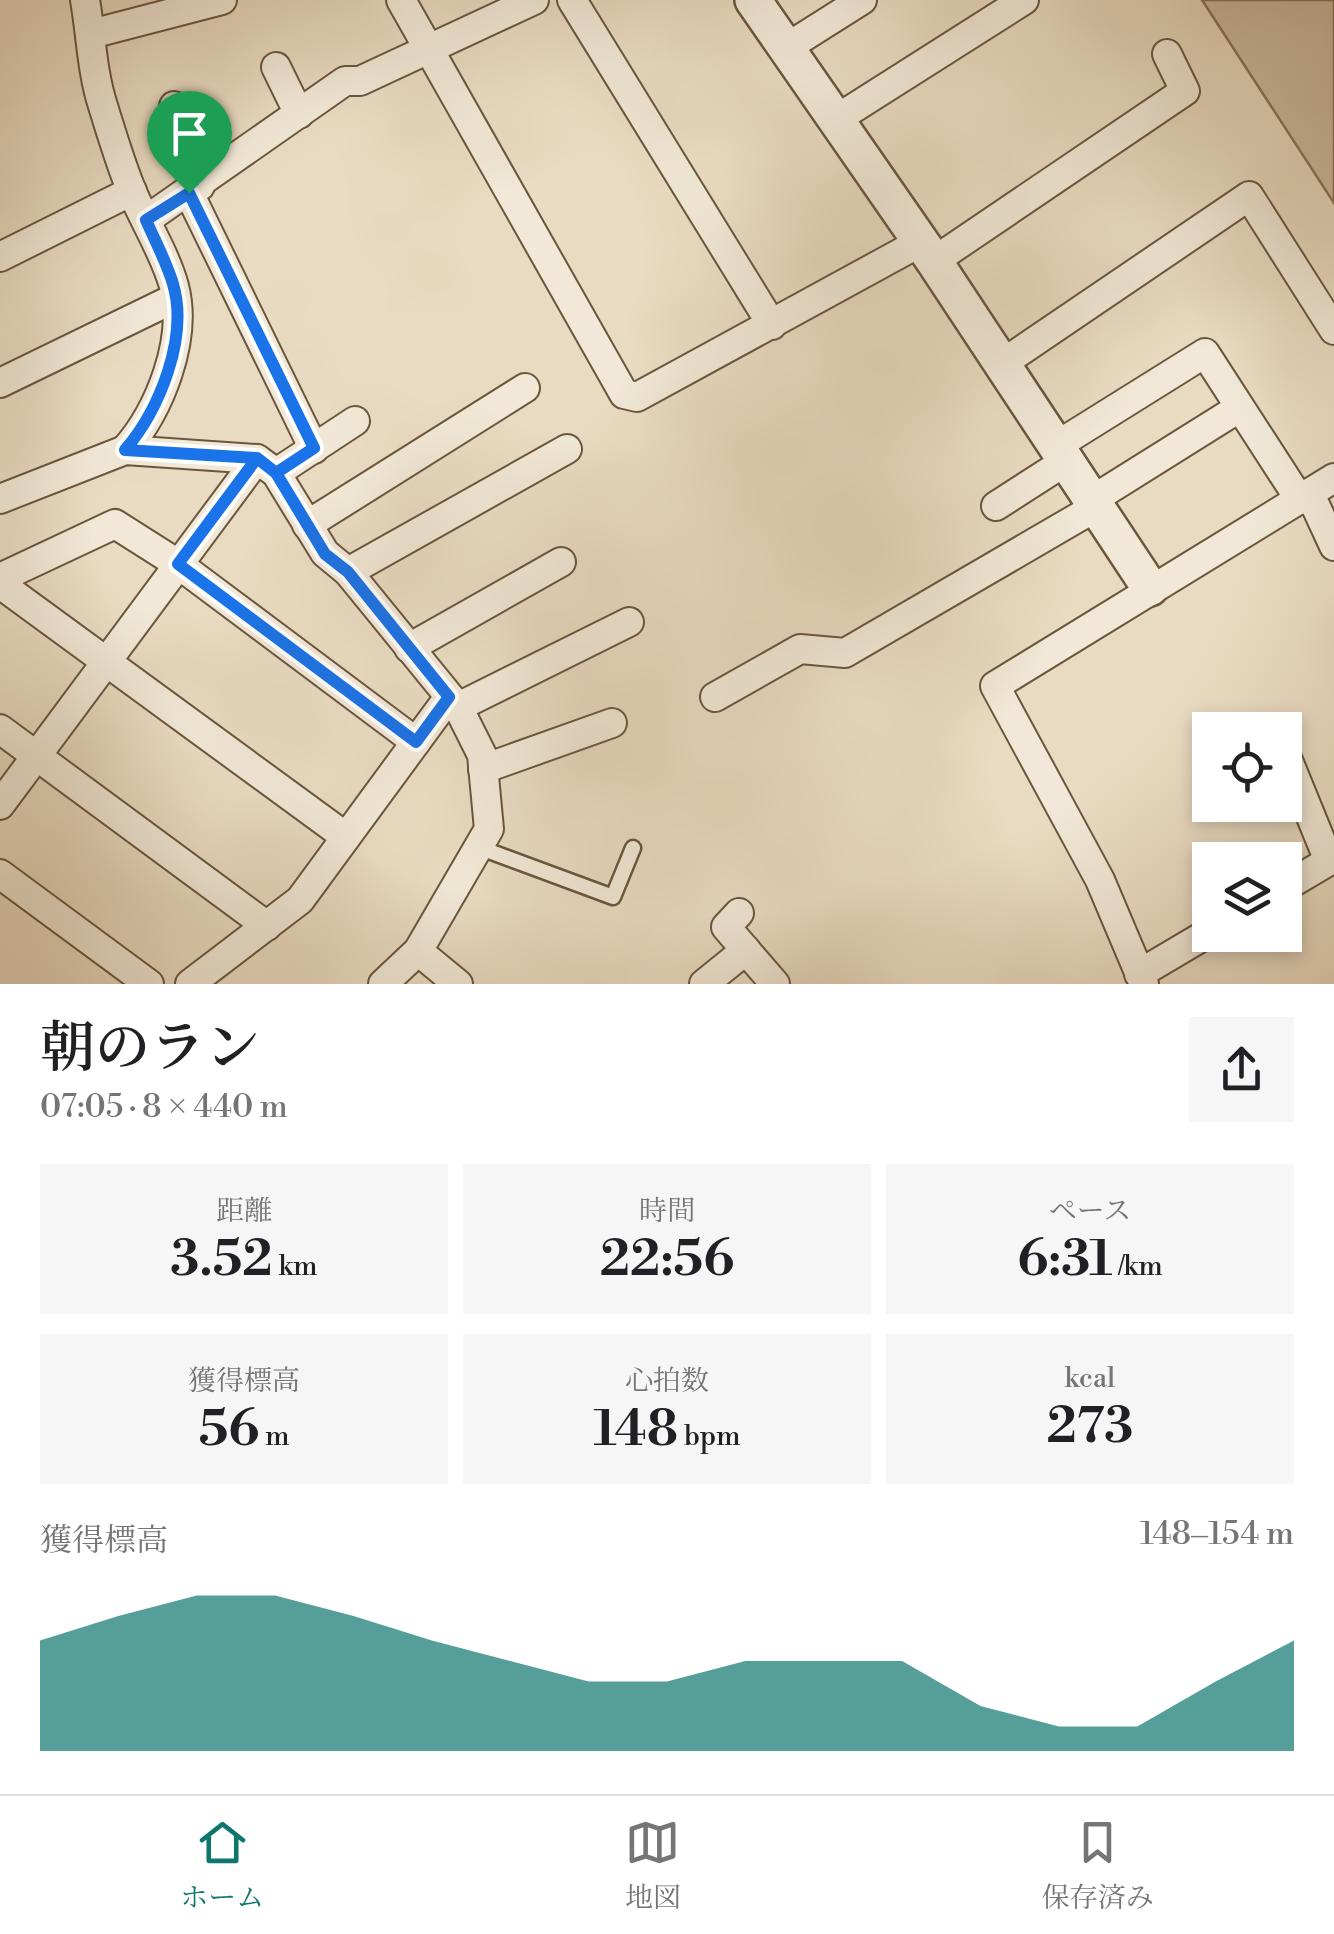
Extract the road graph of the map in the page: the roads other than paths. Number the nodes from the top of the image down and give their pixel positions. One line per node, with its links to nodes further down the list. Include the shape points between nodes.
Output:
1 (85, 0): 9 (street)
2 (222, 0): 9 (street)
3 (401, 0): 11 (street)
4 (534, 0): 11 (street)
5 (572, 0): 23 (street)
6 (753, 0): 10 (street)
7 (862, 0): 10 (street)
8 (1024, 0): 16 (street)
9 (91, 34): 18 (street, via 101,100)
10 (786, 48): 16 (street)
11 (429, 50): 15 (street, via 344,81); 23 (street, via 624,394 637,397)
12 (1167, 54): 20 (street, via 1185,91)
13 (276, 67): 15 (street)
14 (174, 106): 17 (street)
15 (299, 114): 17 (street)
16 (835, 120): 20 (street)
17 (195, 190): 19 (street); 30 (street)
18 (132, 191): 19 (street); 21 (street)
19 (146, 220): 22 (street)
20 (927, 252): 23 (street); 25 (street)
21 (0, 257)
22 (175, 298): 26 (street); 32 (street, via 168,368)
23 (772, 325)
24 (1334, 330): 25 (street, via 1249,196)
25 (1003, 363): 33 (street)
26 (0, 383)
27 (525, 388): 40 (street)
28 (1240, 408): 33 (street, via 1205,353); 36 (street); 38 (street)
29 (355, 421): 30 (street)
30 (314, 448): 34 (street)
31 (568, 449): 44 (street)
32 (125, 450): 34 (street); 37 (street)
33 (1061, 454): 38 (street); 39 (street)
34 (266, 466): 40 (street); 43 (street)
35 (1334, 478): 36 (street)
36 (1305, 497): 41 (street); 46 (street)
37 (0, 500)
38 (1094, 503): 46 (street); 50 (street, via 845,653 800,649)
39 (996, 506)
40 (307, 524): 44 (street, via 325,554)
41 (1334, 546)
42 (561, 562): 48 (street)
43 (178, 564): 45 (street, via 115,524); 49 (street); 54 (street)
44 (348, 572): 48 (street)
45 (0, 581): 49 (street)
46 (1150, 588): 70 (street, via 995,686 1100,880)
47 (628, 622): 51 (street)
48 (409, 648): 51 (street)
49 (106, 662): 55 (street); 59 (street)
50 (715, 697)
51 (454, 702): 54 (street); 56 (street)
52 (612, 723): 56 (street)
53 (0, 729): 55 (street)
54 (416, 742): 59 (street)
55 (36, 756): 58 (street); 66 (street)
56 (483, 769): 60 (street, via 488,829)
57 (1302, 791): 62 (street)
58 (0, 805)
59 (346, 838): 66 (street, via 300,900)
60 (478, 847): 61 (lane, via 612,897); 69 (street)
61 (633, 848)
62 (1332, 859): 64 (street)
63 (0, 874): 71 (street)
64 (1302, 877)
65 (739, 913): 68 (street, via 726,927)
66 (268, 926): 72 (street)
67 (1192, 944): 70 (street)
68 (746, 950): 75 (street); 76 (street)
69 (418, 951): 73 (street); 74 (street)
70 (1141, 979)
71 (149, 984)
72 (190, 984)
73 (383, 984)
74 (458, 984)
75 (704, 984)
76 (775, 984)

